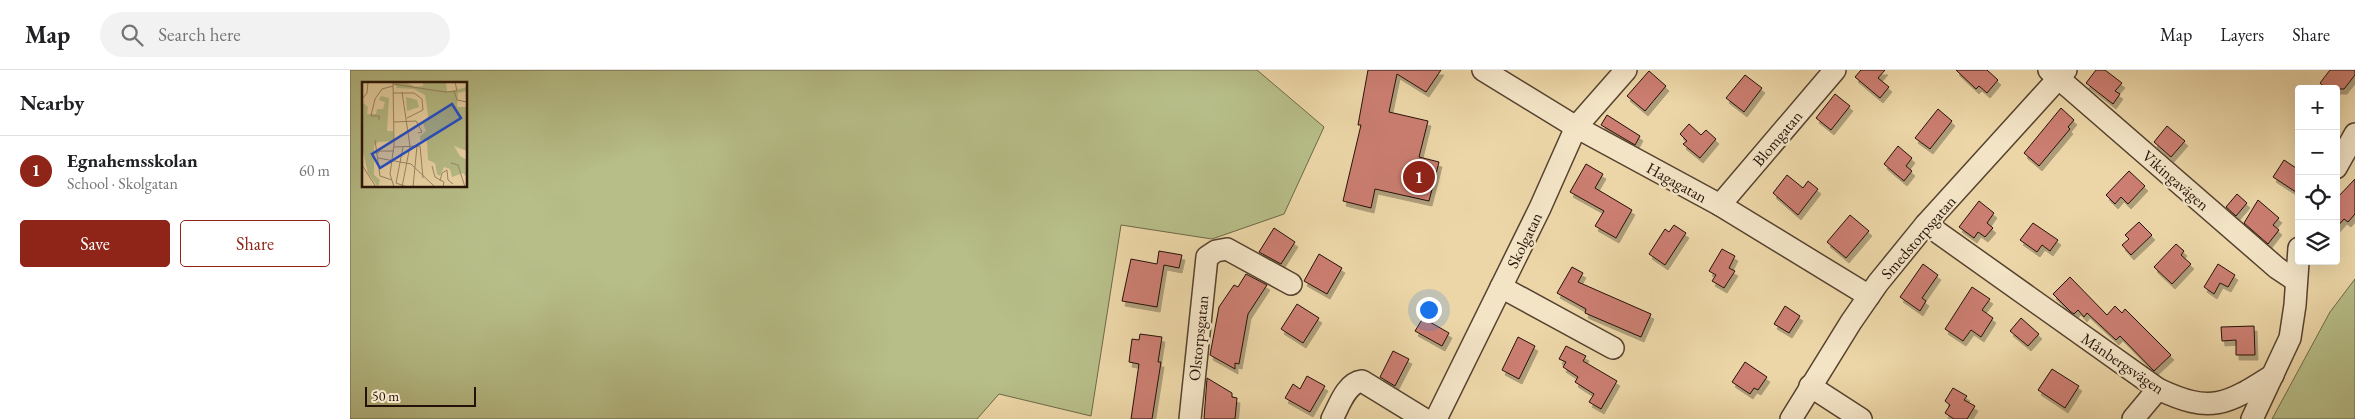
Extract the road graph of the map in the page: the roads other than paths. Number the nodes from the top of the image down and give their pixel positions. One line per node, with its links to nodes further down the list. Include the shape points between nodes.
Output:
1 (1483, 70): 5 (street, Hagagatan)
2 (1626, 70): 5 (street, Skolgatan)
3 (1834, 70): 8 (street, Blomgatan)
4 (2058, 73): 9 (street, Smedstorpsgatan); 11 (street, Vikingavägen, via 2277,268)
5 (1576, 127): 8 (street, Hagagatan); 13 (street, Skolgatan)
6 (2355, 134): 7 (street)
7 (2340, 161)
8 (1720, 205): 14 (street, Hagagatan)
9 (1926, 224): 14 (street, Smedstorpsgatan); 18 (street, Månbergsvägen)
10 (2297, 265): 11 (street)
11 (2295, 280): 16 (street, via 2290,338)
12 (1291, 284): 19 (street, Olstorpsgatan, via 1227,249 1216,250 1207,257)
13 (1501, 287): 15 (street); 22 (street, Skolgatan)
14 (1869, 296): 17 (street, Smedstorpsgatan)
15 (1613, 348)
16 (2273, 375): 18 (street, Månbergsvägen, via 2236,398 2220,403 2193,403); 26 (street)
17 (1810, 386): 23 (street, Smedstorpsgatan); 24 (street)
18 (2158, 389): 25 (street)
19 (1190, 419)
20 (1332, 419): 21 (street, via 1349,388 1356,382 1362,382)
21 (1424, 419)
22 (1436, 419)
23 (1791, 419)
24 (1861, 419)
25 (2133, 419)
26 (2252, 419)

